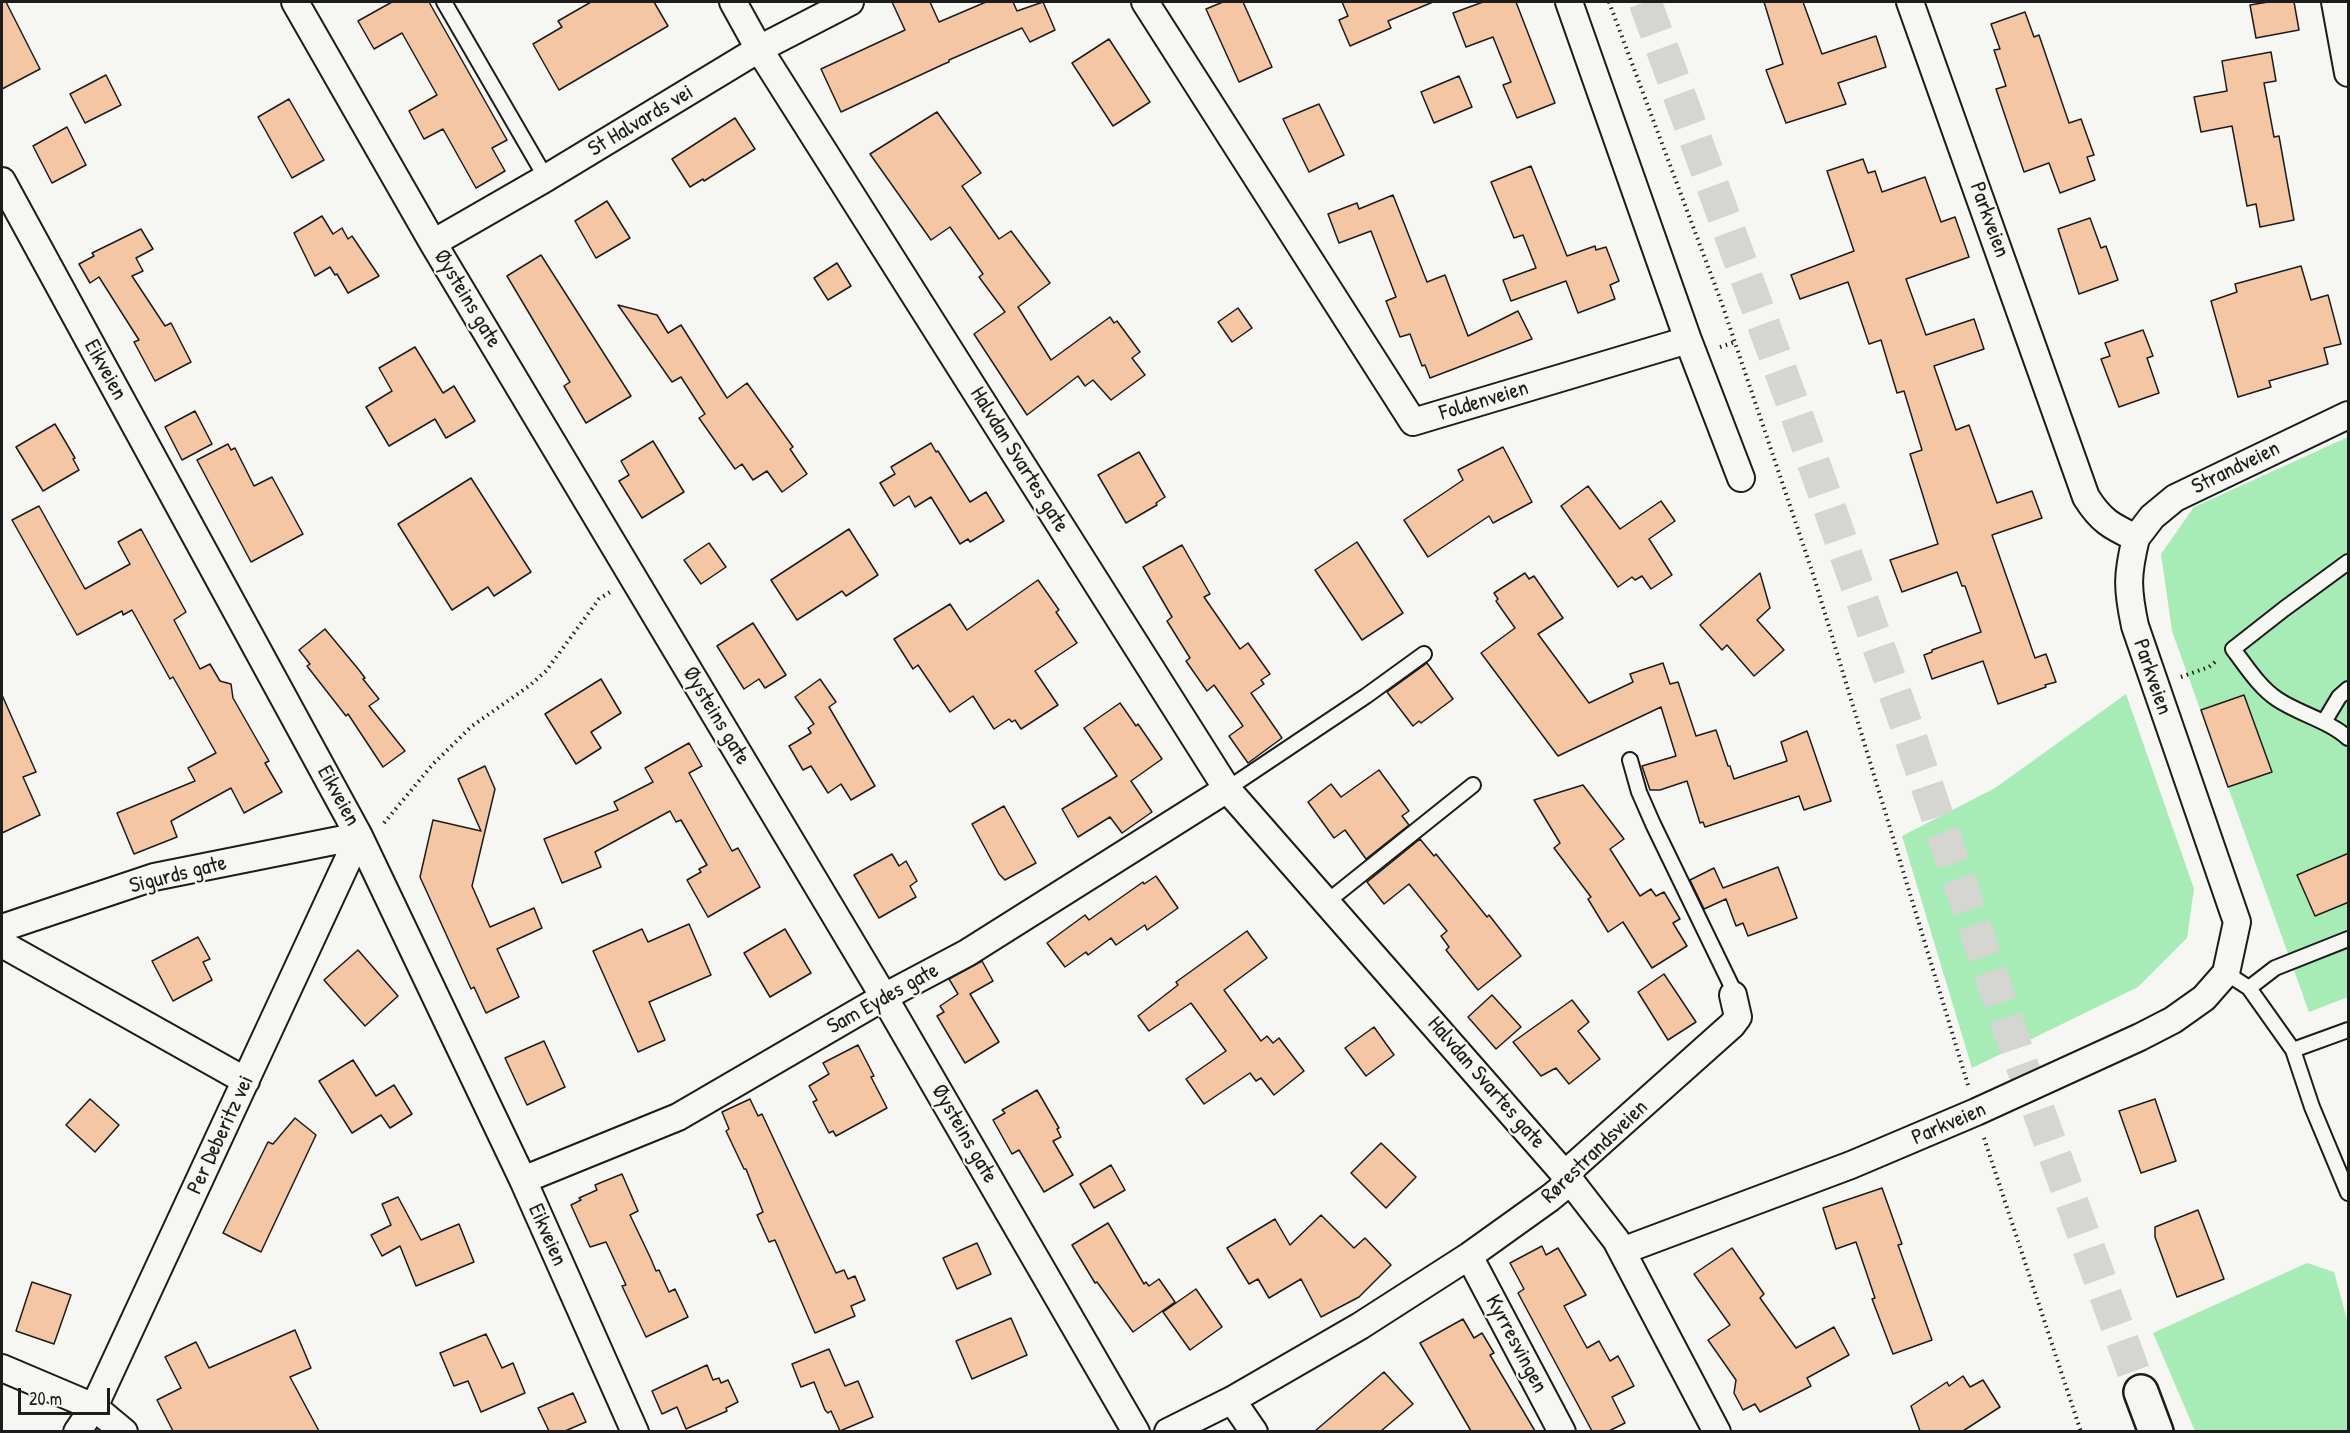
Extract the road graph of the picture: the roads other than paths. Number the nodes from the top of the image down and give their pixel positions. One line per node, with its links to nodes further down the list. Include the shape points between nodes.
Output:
1 (295, 2): 13 (street, Øysteins gate)
2 (444, 2): 11 (lane)
3 (733, 2): 9 (street, Halvdan Svartes gate)
4 (850, 2): 9 (street, St Halvards vei)
5 (1144, 2): 14 (street, Foldenveien, via 1413,422)
6 (1569, 2): 14 (street)
7 (1911, 2): 17 (street, Parkveien, via 2086,497 2097,515)
8 (2335, 2): 10 (street)
9 (759, 49): 11 (street, St Halvards vei); 25 (street, Halvdan Svartes gate)
10 (2349, 73)
11 (546, 178): 13 (street, St Halvards vei)
12 (2, 181): 26 (street, Eikveien)
13 (433, 243): 34 (street, Øysteins gate)
14 (1688, 340): 16 (street)
15 (2349, 415): 17 (street, Strandveien, via 2175,498 2151,517)
16 (1741, 478)
17 (2136, 538): 31 (street, Parkveien, via 2128,570 2128,595 2135,626 2237,922)
18 (2349, 562): 21 (lane, via 2233,649 2276,699)
19 (1424, 654): 25 (lane)
20 (2349, 688): 21 (lane)
21 (2324, 722): 22 (lane)
22 (2349, 738)
23 (1630, 760): 33 (lane, Rørestrandsveien, via 1653,824)
24 (1473, 785): 27 (lane)
25 (1227, 789): 27 (street, Halvdan Svartes gate); 34 (street, Sam Eydes gate, via 967,953)
26 (369, 832): 28 (street, Sigurds gate, via 154,877); 37 (street, Per Deberitz vei); 39 (street, Eikveien)
27 (1328, 902): 38 (street, Halvdan Svartes gate)
28 (2, 928)
29 (2349, 939): 32 (lane, via 2275,968)
30 (2, 944): 37 (street)
31 (2226, 973): 32 (lane); 41 (street, Parkveien, via 2204,998 2140,1037 1851,1165)
32 (2249, 988): 36 (lane)
33 (1733, 995): 38 (street, Rørestrandsveien, via 1738,1017 1732,1025 1574,1166)
34 (884, 997): 39 (street, Sam Eydes gate, via 678,1117); 50 (street, Øysteins gate)
35 (2349, 1030): 36 (lane)
36 (2293, 1050): 40 (lane, via 2312,1107)
37 (246, 1081): 46 (street, Per Deberitz vei)
38 (1568, 1178): 41 (street, Halvdan Svartes gate); 42 (street, Rørestrandsveien, via 1550,1198)
39 (523, 1180): 49 (street, Eikveien)
40 (2349, 1192)
41 (1622, 1251): 54 (street, Halvdan Svartes gate)
42 (1470, 1256): 45 (street, Rørestrandsveien); 53 (street, Kyrresvingen)
43 (2, 1368): 46 (street)
44 (2141, 1392): 55 (highway)
45 (1232, 1400): 51 (street, Rørestrandsveien); 52 (street)
46 (94, 1407): 47 (street, Per Deberitz vei); 48 (street)
47 (77, 1431)
48 (124, 1431)
49 (635, 1431)
50 (1136, 1431)
51 (1168, 1431)
52 (1254, 1431)
53 (1563, 1431)
54 (1717, 1431)
55 (2156, 1431)

